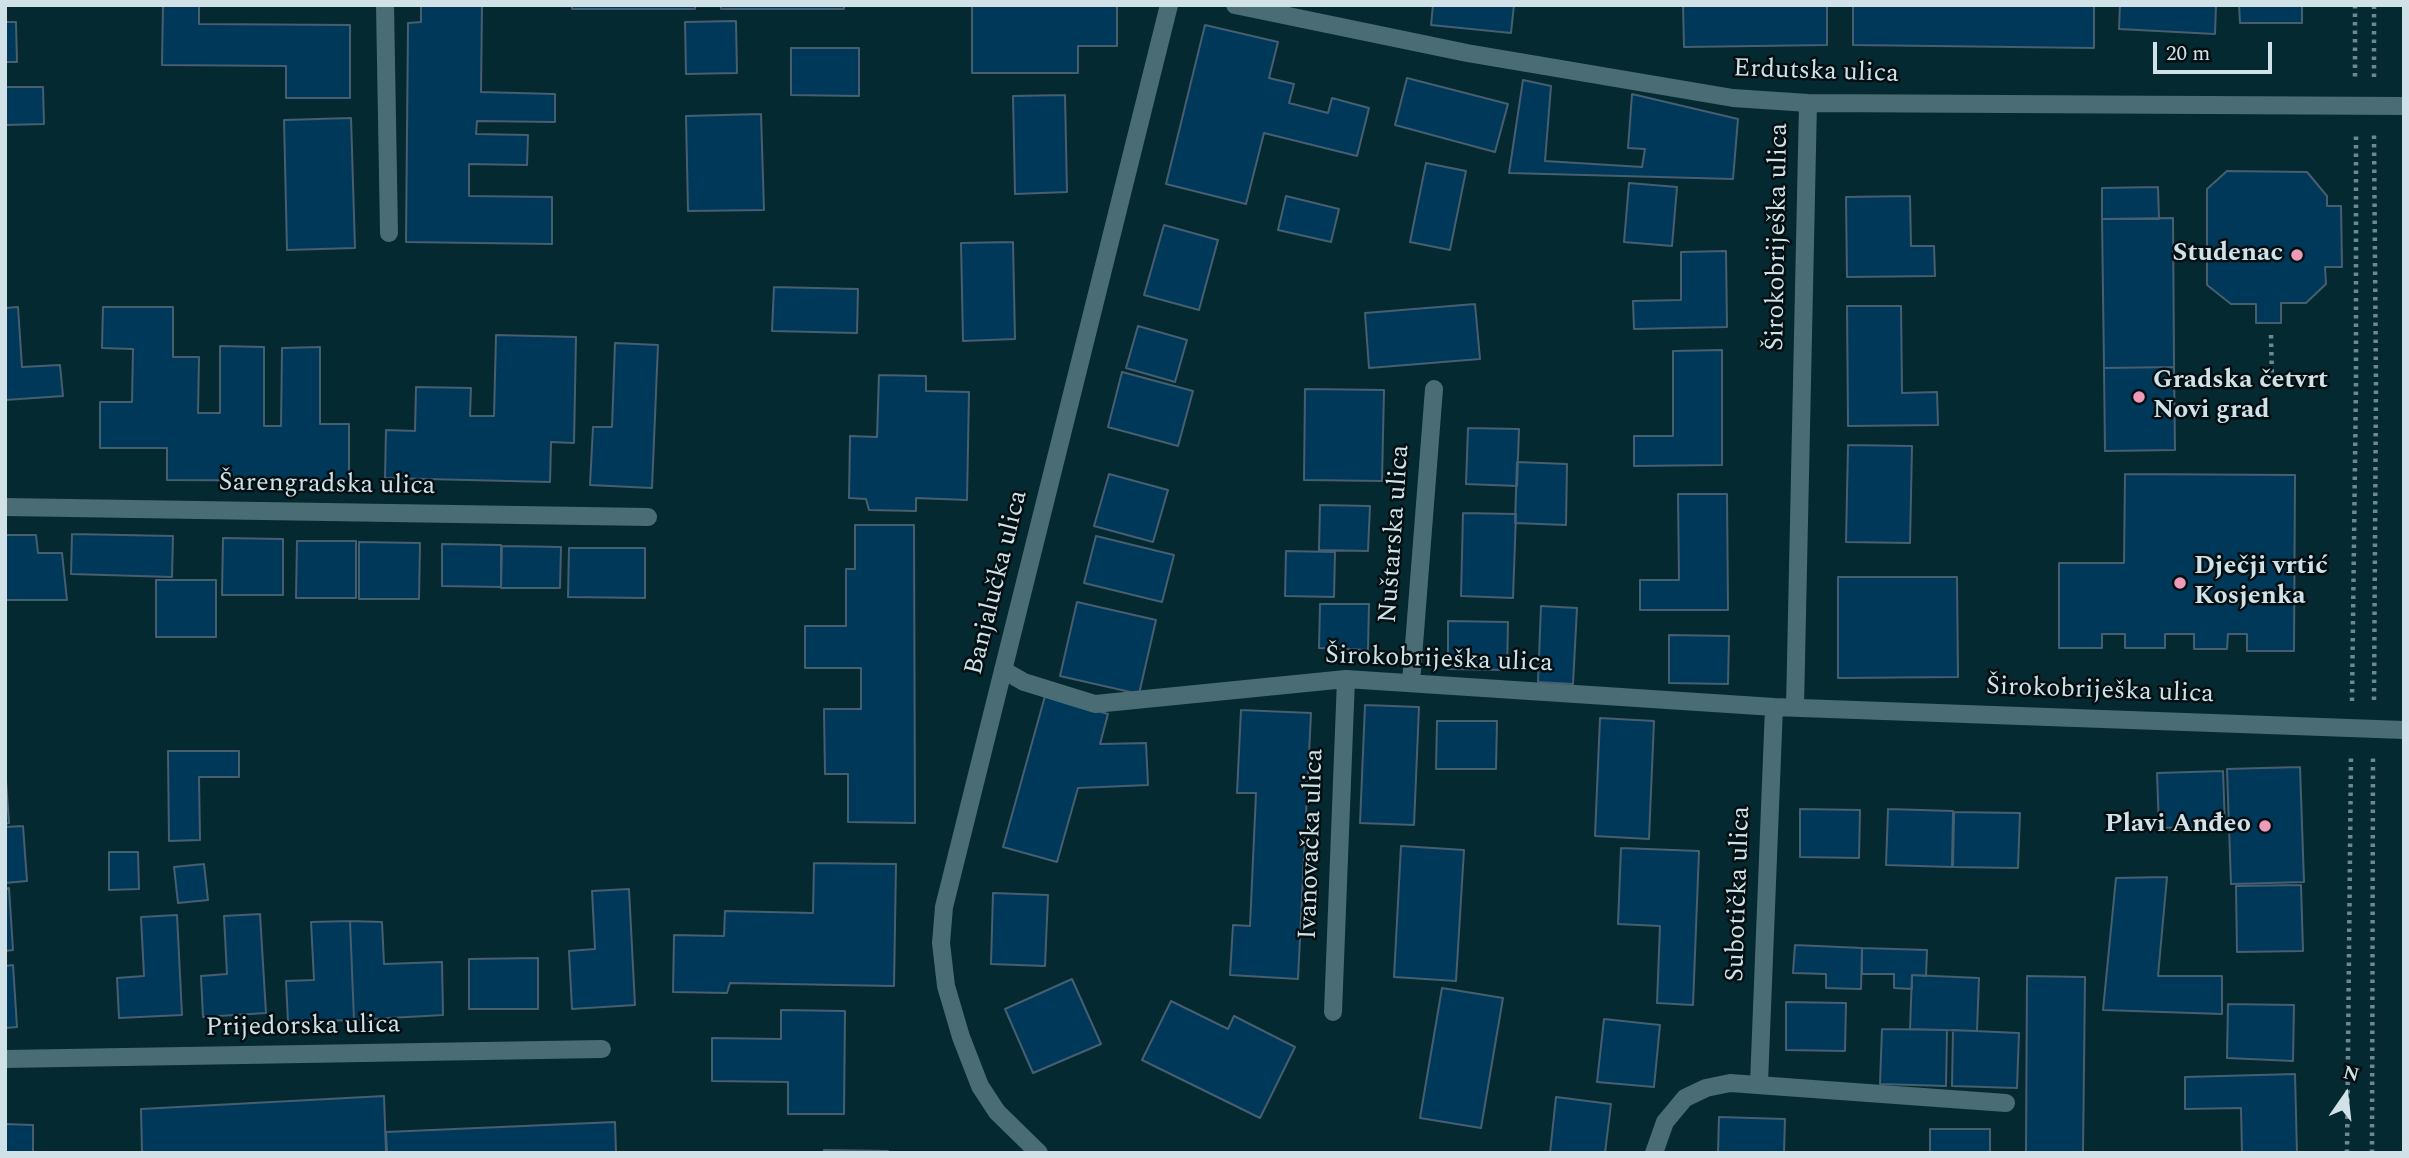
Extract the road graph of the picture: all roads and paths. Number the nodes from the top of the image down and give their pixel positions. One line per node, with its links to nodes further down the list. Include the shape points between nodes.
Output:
1 (386, 5): 9 (street)
2 (1169, 5): 15 (street, Banjalučka ulica)
3 (1236, 5): 6 (street, Erdutska ulica, via 1480,55 1733,99)
4 (2355, 5): 7 (path)
5 (2374, 5): 7 (path)
6 (1808, 103): 7 (street, Erdutska ulica); 19 (street, Širokobriješka ulica)
7 (2365, 106): 8 (street, Erdutska ulica); 20 (path); 21 (path, via 2376,384)
8 (2404, 106)
9 (388, 233)
10 (2271, 335): 11 (path)
11 (2272, 381)
12 (1434, 389): 17 (street, Nuštarska ulica)
13 (5, 507): 14 (street, Šarengradska ulica)
14 (648, 517)
15 (1003, 670): 16 (street, Širokobriješka ulica, via 1024,682 1094,704); 28 (street, Banjalučka ulica, via 944,907 941,943 946,986 980,1086 997,1112)
16 (1346, 679): 17 (street, Širokobriješka ulica); 23 (street, Ivanovačka ulica)
17 (1411, 683): 18 (street, Širokobriješka ulica)
18 (1774, 707): 19 (street, Širokobriješka ulica); 26 (street, Subotička ulica)
19 (1795, 707): 20 (street, Širokobriješka ulica)
20 (2351, 728): 21 (street, Širokobriješka ulica); 30 (path)
21 (2373, 729): 22 (street, Širokobriješka ulica); 31 (path)
22 (2404, 730)
23 (1333, 1012)
24 (603, 1049): 25 (street, Prijedorska ulica)
25 (5, 1059)
26 (1759, 1083): 27 (street); 29 (street, via 1730,1083 1685,1098 1665,1122)
27 (2006, 1103)
28 (1040, 1153)
29 (1654, 1153)
30 (2347, 1153)
31 (2372, 1153)

